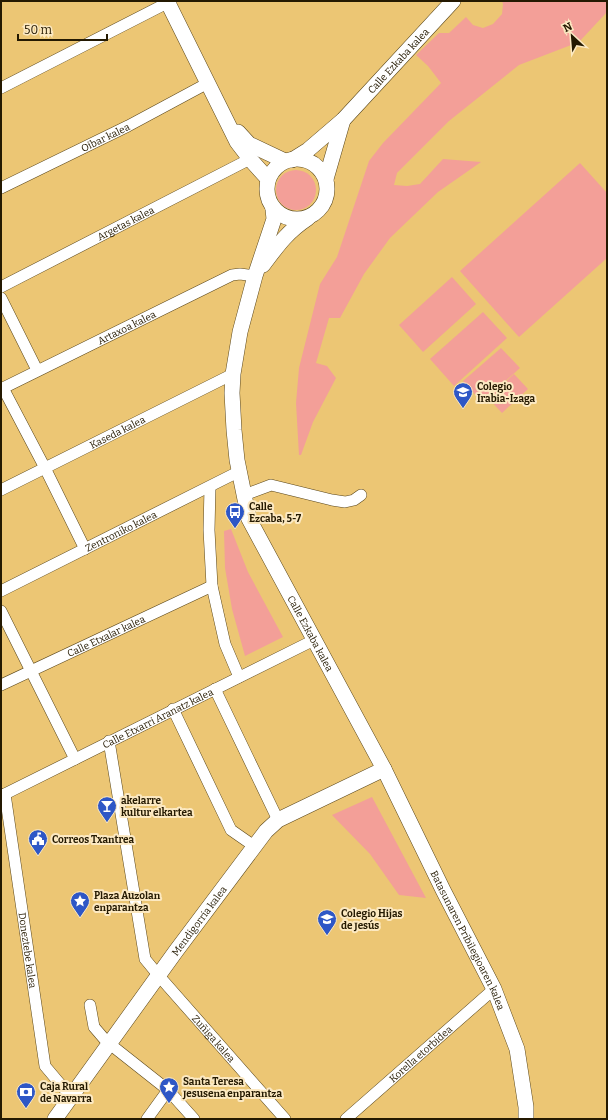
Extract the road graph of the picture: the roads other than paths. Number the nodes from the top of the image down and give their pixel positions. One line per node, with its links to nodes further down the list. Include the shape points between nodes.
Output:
1 (453, 1): 5 (street, Calle Ezkaba kalea)
2 (168, 2): 3 (street); 4 (street)
3 (208, 83): 6 (street); 11 (street, Oibar kalea, via 121,129)
4 (1, 88)
5 (343, 120): 8 (street, Calle Ezkaba kalea, via 308,150); 10 (street, Calle Ezkaba kalea)
6 (227, 122): 7 (street, via 237,142); 8 (street, via 249,144)
7 (250, 159): 9 (street); 15 (street, Argetas kalea)
8 (289, 160): 9 (street, via 275,168); 10 (street, via 305,160 314,164)
9 (268, 179): 12 (street, via 266,189)
10 (326, 179): 13 (street, via 326,198)
11 (3, 184)
12 (273, 209): 13 (street, via 294,220 309,218); 14 (street, Calle Ezkaba kalea, via 274,219)
13 (316, 214): 14 (street, Calle Ezkaba kalea, via 284,237)
14 (255, 276): 17 (street, Artaxoa kalea, via 232,276); 18 (street, Calle Ezkaba kalea, via 240,332)
15 (1, 287)
16 (1, 298): 17 (street)
17 (37, 370): 19 (street, Artaxoa kalea)
18 (233, 374): 20 (street, Kaseda kalea); 21 (street, Calle Ezkaba kalea, via 234,430)
19 (2, 388): 20 (street)
20 (45, 468): 23 (street, Kaseda kalea); 26 (street)
21 (240, 471): 22 (street, Zentroniko kalea); 24 (street, Calle Ezkaba kalea)
22 (210, 486): 26 (street, Zentroniko kalea); 27 (street)
23 (1, 490)
24 (244, 495): 25 (street, via 271,485 345,502); 30 (street, Calle Ezkaba kalea, via 249,519)
25 (361, 495)
26 (85, 549): 28 (street, Zentroniko kalea)
27 (212, 586): 31 (street, Calle Etxalar kalea); 32 (street, via 225,644)
28 (1, 590)
29 (1, 611): 31 (street)
30 (314, 640): 32 (street, Calle Etxarri Aranatz kalea); 38 (street, Calle Ezkaba kalea)
31 (32, 670): 33 (street, Calle Etxalar kalea); 37 (street)
32 (239, 677): 34 (street, Calle Etxarri Aranatz kalea)
33 (1, 685)
34 (215, 689): 35 (street, Calle Etxarri Aranatz kalea); 40 (street)
35 (173, 709): 36 (street, Calle Etxarri Aranatz kalea); 41 (street, via 232,830)
36 (109, 741): 37 (street, Calle Etxarri Aranatz kalea); 42 (street, Zuñiga kalea, via 145,959)
37 (75, 759): 39 (street, Calle Etxarri Aranatz kalea)
38 (384, 769): 40 (street, Mendigorria kalea); 43 (street, Batasunaren Pribilegioaren kalea)
39 (3, 795): 47 (street, Doneztebe kalea, via 45,1066)
40 (278, 820): 41 (street, Mendigorria kalea)
41 (254, 846): 42 (street, Mendigorria kalea)
42 (159, 976): 45 (street, Mendigorria kalea); 51 (street, Zuñiga kalea)
43 (494, 989): 52 (street, Korella etorbidea); 53 (street, Batasunaren Pribilegioaren kalea, via 517,1049)
44 (90, 1005): 45 (street, via 94,1028)
45 (110, 1044): 46 (street); 47 (street, Mendigorria kalea)
46 (168, 1090): 49 (street); 50 (street)
47 (72, 1098): 48 (street, Mendigorria kalea)
48 (55, 1119)
49 (147, 1119)
50 (194, 1119)
51 (285, 1119)
52 (346, 1119)
53 (526, 1119)

